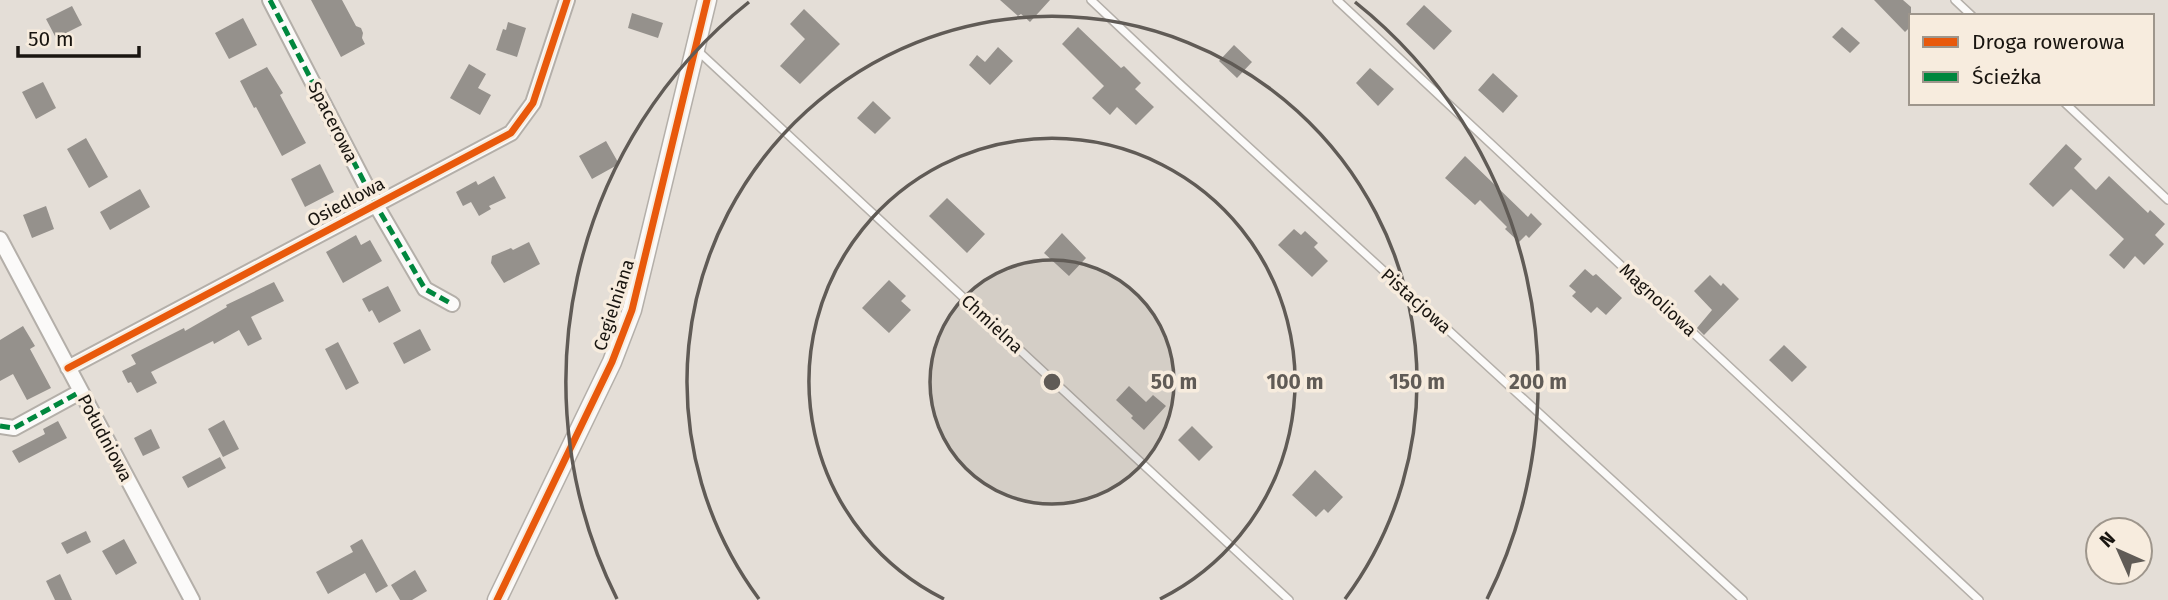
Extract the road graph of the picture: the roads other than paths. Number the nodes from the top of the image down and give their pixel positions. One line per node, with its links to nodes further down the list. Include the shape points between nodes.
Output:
1 (270, 0): 11 (street, Spacerowa)
2 (567, 0): 11 (street, Osiedlowa, via 533,103 511,133)
3 (707, 0): 8 (street, Cegielniana)
4 (1091, 0): 20 (lane, Pistacjowa)
5 (1337, 0): 21 (lane, Magnoliowa)
6 (1955, 0): 7 (lane)
7 (1970, 14)
8 (695, 48): 18 (street, Cegielniana, via 632,310 612,362); 19 (lane, Chmielna)
9 (2067, 105): 10 (lane)
10 (2168, 200)
11 (376, 205): 13 (street, Spacerowa, via 425,289); 14 (street, Osiedlowa)
12 (0, 239): 14 (street, Południowa)
13 (452, 304)
14 (68, 368): 15 (street, Południowa)
15 (80, 391): 16 (street, via 14,428); 17 (street, Południowa)
16 (0, 426)
17 (192, 600)
18 (497, 600)
19 (1289, 600)
20 (1743, 600)
21 (1979, 600)

